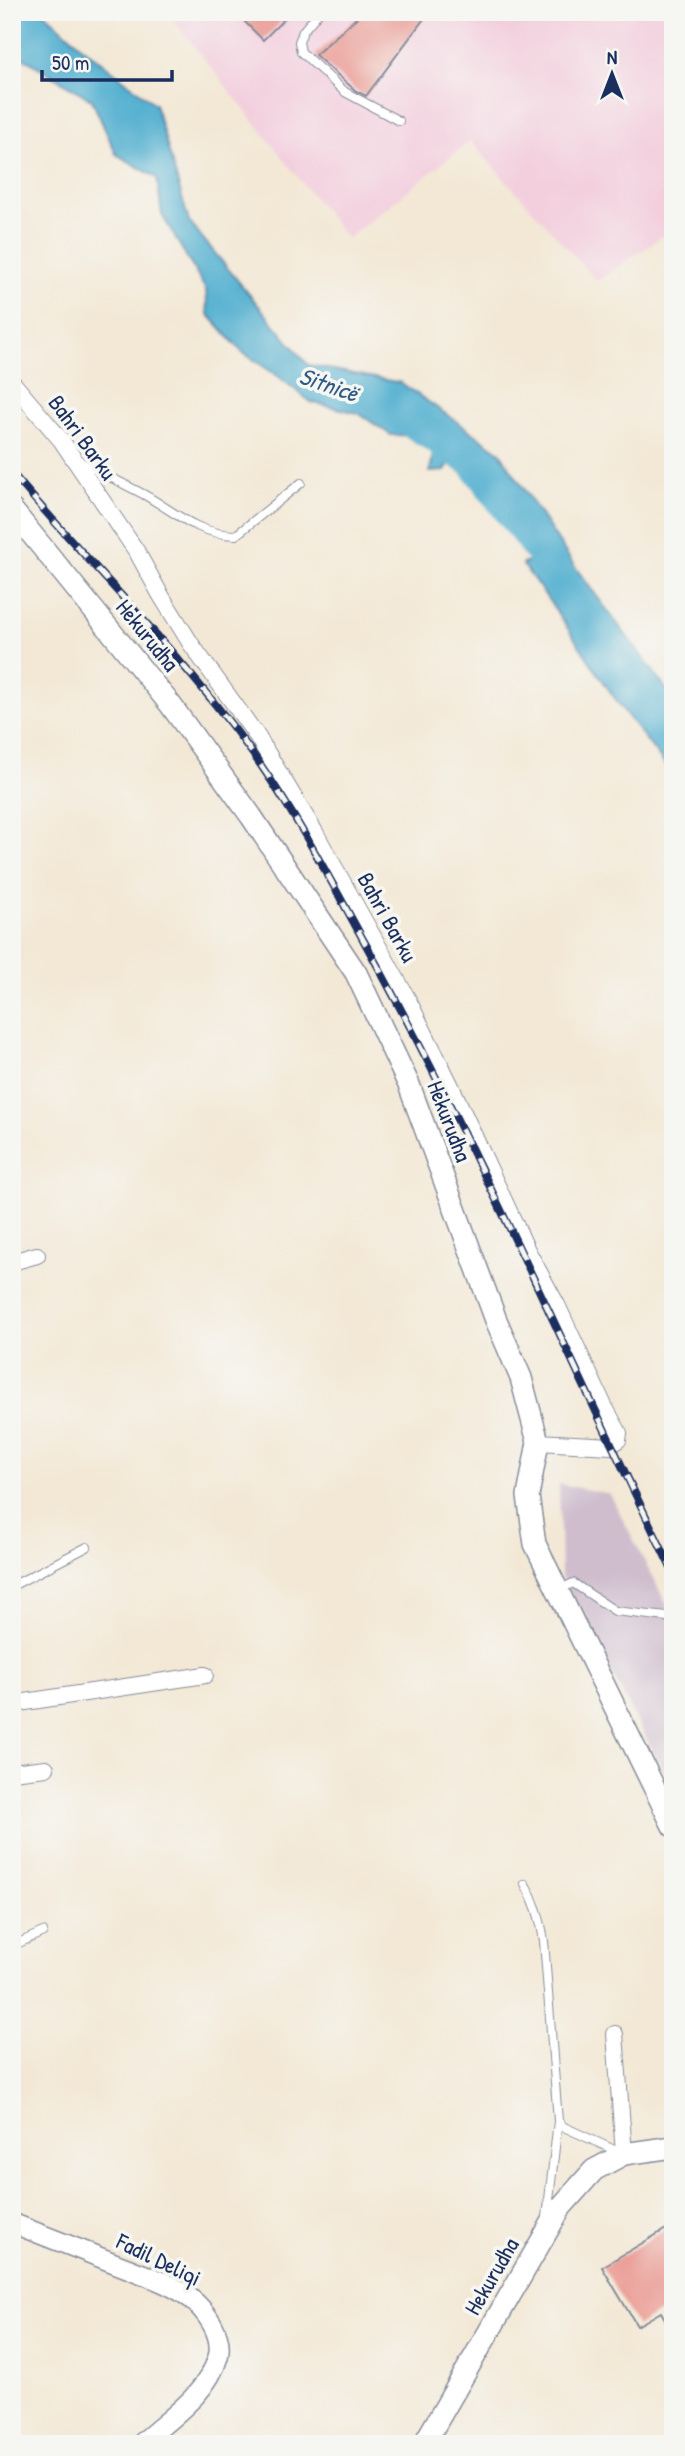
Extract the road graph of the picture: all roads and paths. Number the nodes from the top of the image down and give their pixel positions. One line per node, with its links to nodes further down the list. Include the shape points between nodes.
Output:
1 (319, 12): 4 (lane, via 303,31 301,52 345,92)
2 (673, 95): 3 (lane)
3 (673, 107)
4 (400, 121)
5 (12, 382): 6 (street, Bahri Barku)
6 (73, 458): 7 (lane, via 198,528 221,535 236,536); 9 (street, Bahri Barku)
7 (301, 483)
8 (12, 510): 10 (main road, Hekurudha)
9 (191, 643): 10 (path); 13 (street, Bahri Barku, via 264,747 407,998 619,1433 611,1446)
10 (139, 666): 13 (main road, Hekurudha, via 251,816 356,973 409,1086 521,1378)
11 (37, 1255): 12 (street)
12 (12, 1262)
13 (538, 1442): 16 (main road, Hekurudha, via 528,1496 535,1544)
14 (86, 1547): 15 (lane)
15 (12, 1586)
16 (556, 1591): 17 (lane, via 573,1583 615,1612); 22 (main road, Hekurudha)
17 (673, 1621)
18 (205, 1675): 19 (street)
19 (12, 1704)
20 (46, 1768): 21 (street)
21 (12, 1772)
22 (673, 1826)
23 (525, 1884): 27 (lane, via 544,1941)
24 (43, 1932): 25 (lane)
25 (12, 1946)
26 (615, 2034): 29 (street)
27 (558, 2121): 29 (lane); 31 (lane)
28 (673, 2147): 29 (main road, Hekurudha)
29 (624, 2154): 31 (main road, Hekurudha, via 594,2170 561,2207)
30 (12, 2223): 32 (street, Fadil Deliqi, via 187,2295 216,2331 219,2355 209,2377 196,2395)
31 (545, 2234): 33 (main road, Hekurudha)
32 (141, 2444)
33 (424, 2444)

